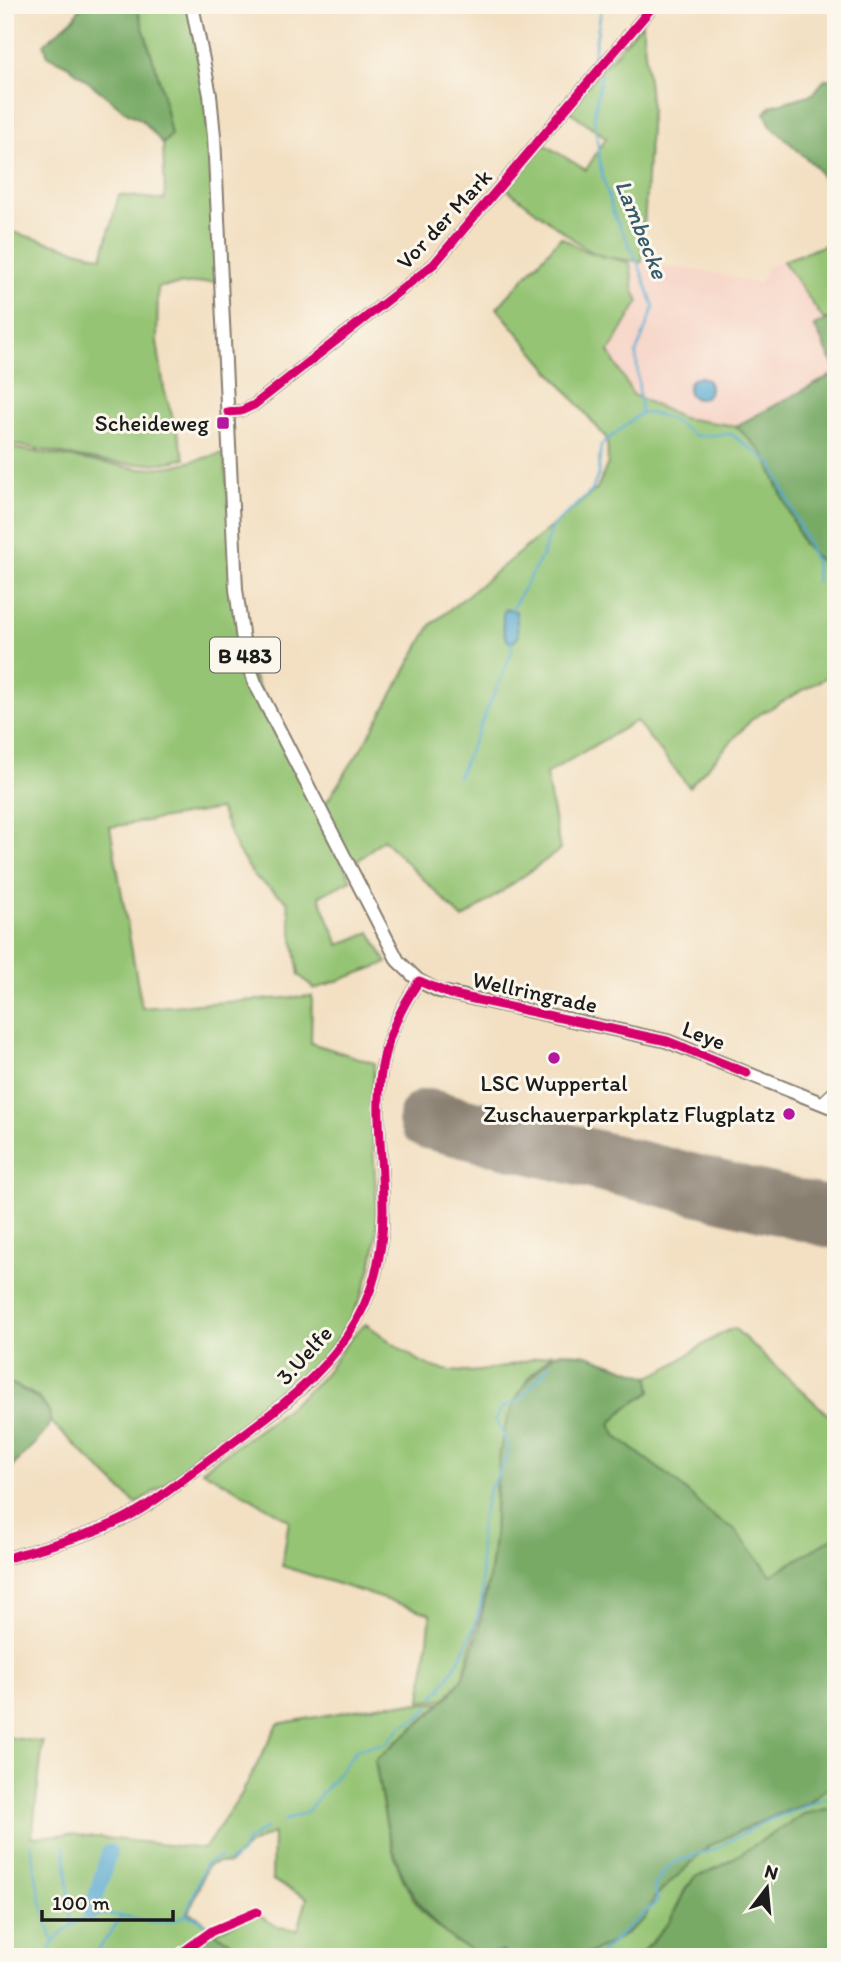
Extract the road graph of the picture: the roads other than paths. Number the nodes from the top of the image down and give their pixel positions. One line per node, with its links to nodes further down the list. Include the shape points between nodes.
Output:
1 (192, 5): 3 (main road, B 483, via 210,95)
2 (654, 5): 3 (street, Vor der Mark, via 434,264 248,409)
3 (228, 412): 4 (main road, Wellringrade / B 483, via 236,589 245,655 270,716 351,874 398,961)
4 (419, 981): 5 (main road, Wellringrade / B 483, via 450,994); 9 (street, 3.Uelfe, via 392,1032 379,1081 383,1206 376,1266 361,1311 337,1353 296,1395 139,1510 89,1534)
5 (645, 1035): 7 (main road, Leye / B 483)
6 (836, 1088): 7 (street)
7 (820, 1103): 8 (main road, Leye / B 483)
8 (836, 1109)
9 (5, 1559)
10 (257, 1912): 11 (street, via 212,1931)
11 (176, 1957)

